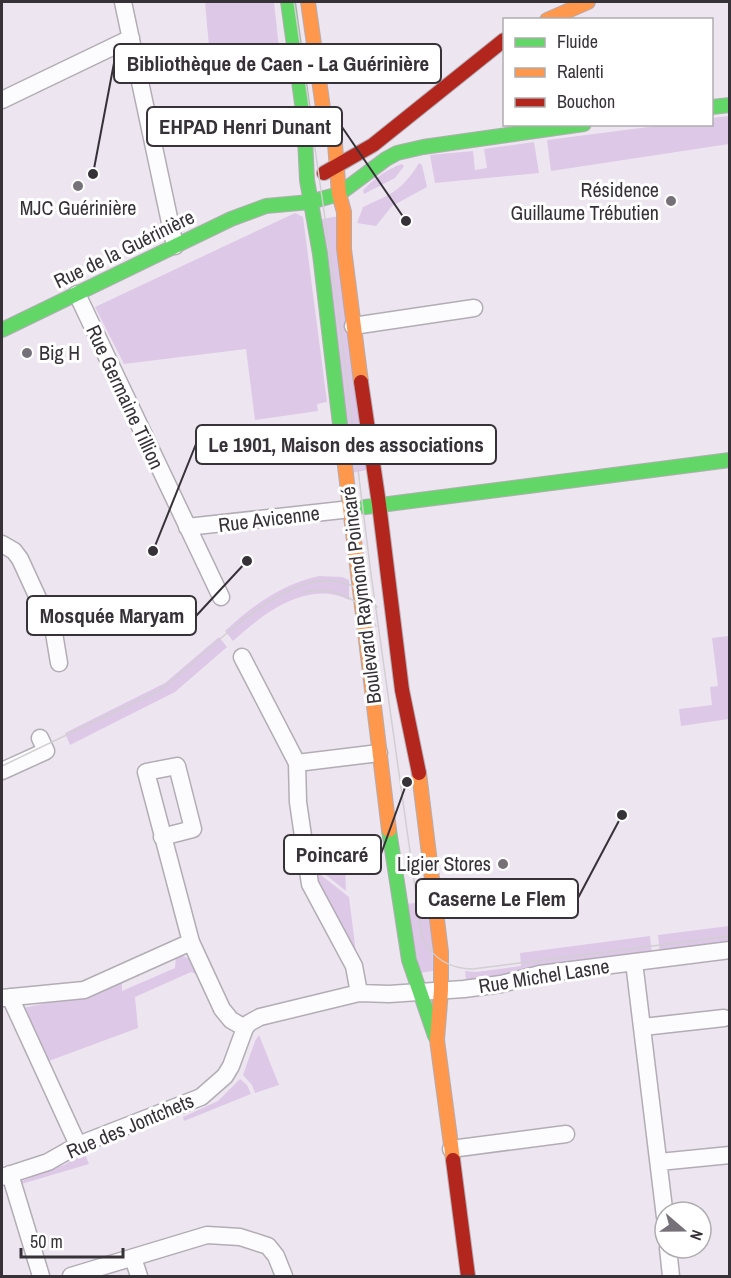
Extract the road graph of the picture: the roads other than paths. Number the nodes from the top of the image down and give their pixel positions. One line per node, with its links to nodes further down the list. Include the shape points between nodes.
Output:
1 (123, 2): 6 (street)
2 (288, 2): 15 (main road, Boulevard Raymond Poincaré, via 304,118)
3 (308, 2): 14 (main road, Boulevard Raymond Poincaré, via 324,115 335,144)
4 (588, 2): 5 (main road)
5 (552, 18)
6 (131, 38): 8 (street); 19 (street)
7 (503, 41): 11 (main road, Rue de la Guérinière)
8 (2, 100)
9 (729, 105): 10 (main road)
10 (713, 107)
11 (399, 126): 13 (street, via 395,142); 14 (main road, Rue de la Guérinière)
12 (570, 126): 13 (main road)
13 (412, 149): 16 (main road, via 386,159)
14 (336, 168): 15 (main road, Rue de la Guérinière); 16 (main road, Boulevard Raymond Poincaré)
15 (298, 185): 17 (main road, Boulevard Raymond Poincaré); 18 (main road, Rue de la Guérinière)
16 (339, 194): 17 (main road, Rue de la Guérinière); 22 (main road, Boulevard Raymond Poincaré, via 344,212)
17 (310, 202): 18 (main road, Rue de la Guérinière); 26 (main road, Boulevard Raymond Poincaré, via 320,254)
18 (266, 206): 19 (main road, Rue de la Guérinière)
19 (175, 246): 20 (main road, Rue de la Guérinière)
20 (76, 294): 23 (main road, Rue de la Guérinière); 27 (street, Rue Germaine Tillion)
21 (474, 308): 22 (street)
22 (353, 326): 25 (main road, Boulevard Raymond Poincaré)
23 (2, 330)
24 (729, 460): 25 (main road)
25 (379, 504): 26 (main road); 40 (main road, Boulevard Raymond Poincaré, via 402,690 418,761 441,952)
26 (351, 509): 27 (street, Rue Avicenne); 33 (main road, Boulevard Raymond Poincaré)
27 (188, 527): 29 (street, Rue Germaine Tillion)
28 (2, 544): 31 (street, via 20,559 54,633)
29 (221, 597)
30 (242, 657): 34 (street)
31 (59, 663)
32 (40, 738): 35 (street, via 46,750)
33 (379, 753): 34 (street); 41 (main road, Boulevard Raymond Poincaré, via 407,952)
34 (297, 764): 42 (street, via 298,802 310,884 354,966)
35 (2, 771)
36 (162, 837): 37 (street)
37 (190, 942): 43 (street, via 84,990); 46 (street, via 222,1009)
38 (729, 950): 39 (street, Rue Michel Lasne)
39 (634, 962): 40 (street, Rue Michel Lasne); 45 (street)
40 (441, 990): 41 (street, Rue Michel Lasne); 47 (main road, Boulevard Raymond Poincaré)
41 (420, 992): 42 (street, Rue Michel Lasne); 47 (main road, Boulevard Raymond Poincaré)
42 (359, 993): 46 (street, via 260,1017)
43 (6, 998): 49 (street)
44 (724, 1018): 45 (street)
45 (643, 1027): 52 (street)
46 (245, 1028): 49 (street, Rue des Jontchets, via 231,1066 201,1097)
47 (437, 1040): 50 (main road, Boulevard Raymond Poincaré)
48 (567, 1134): 50 (street)
49 (78, 1145): 53 (street, Rue des Jontchets, via 48,1162)
50 (451, 1149): 61 (main road, Boulevard Raymond Poincaré)
51 (729, 1155): 52 (street)
52 (659, 1162): 54 (street)
53 (6, 1176): 57 (street)
54 (663, 1200)
55 (133, 1258): 58 (street); 59 (street); 60 (street, via 207,1235 240,1237 268,1246)
56 (669, 1260): 62 (street)
57 (41, 1276)
58 (71, 1276)
59 (139, 1276)
60 (284, 1276)
61 (468, 1276)
62 (671, 1276)

